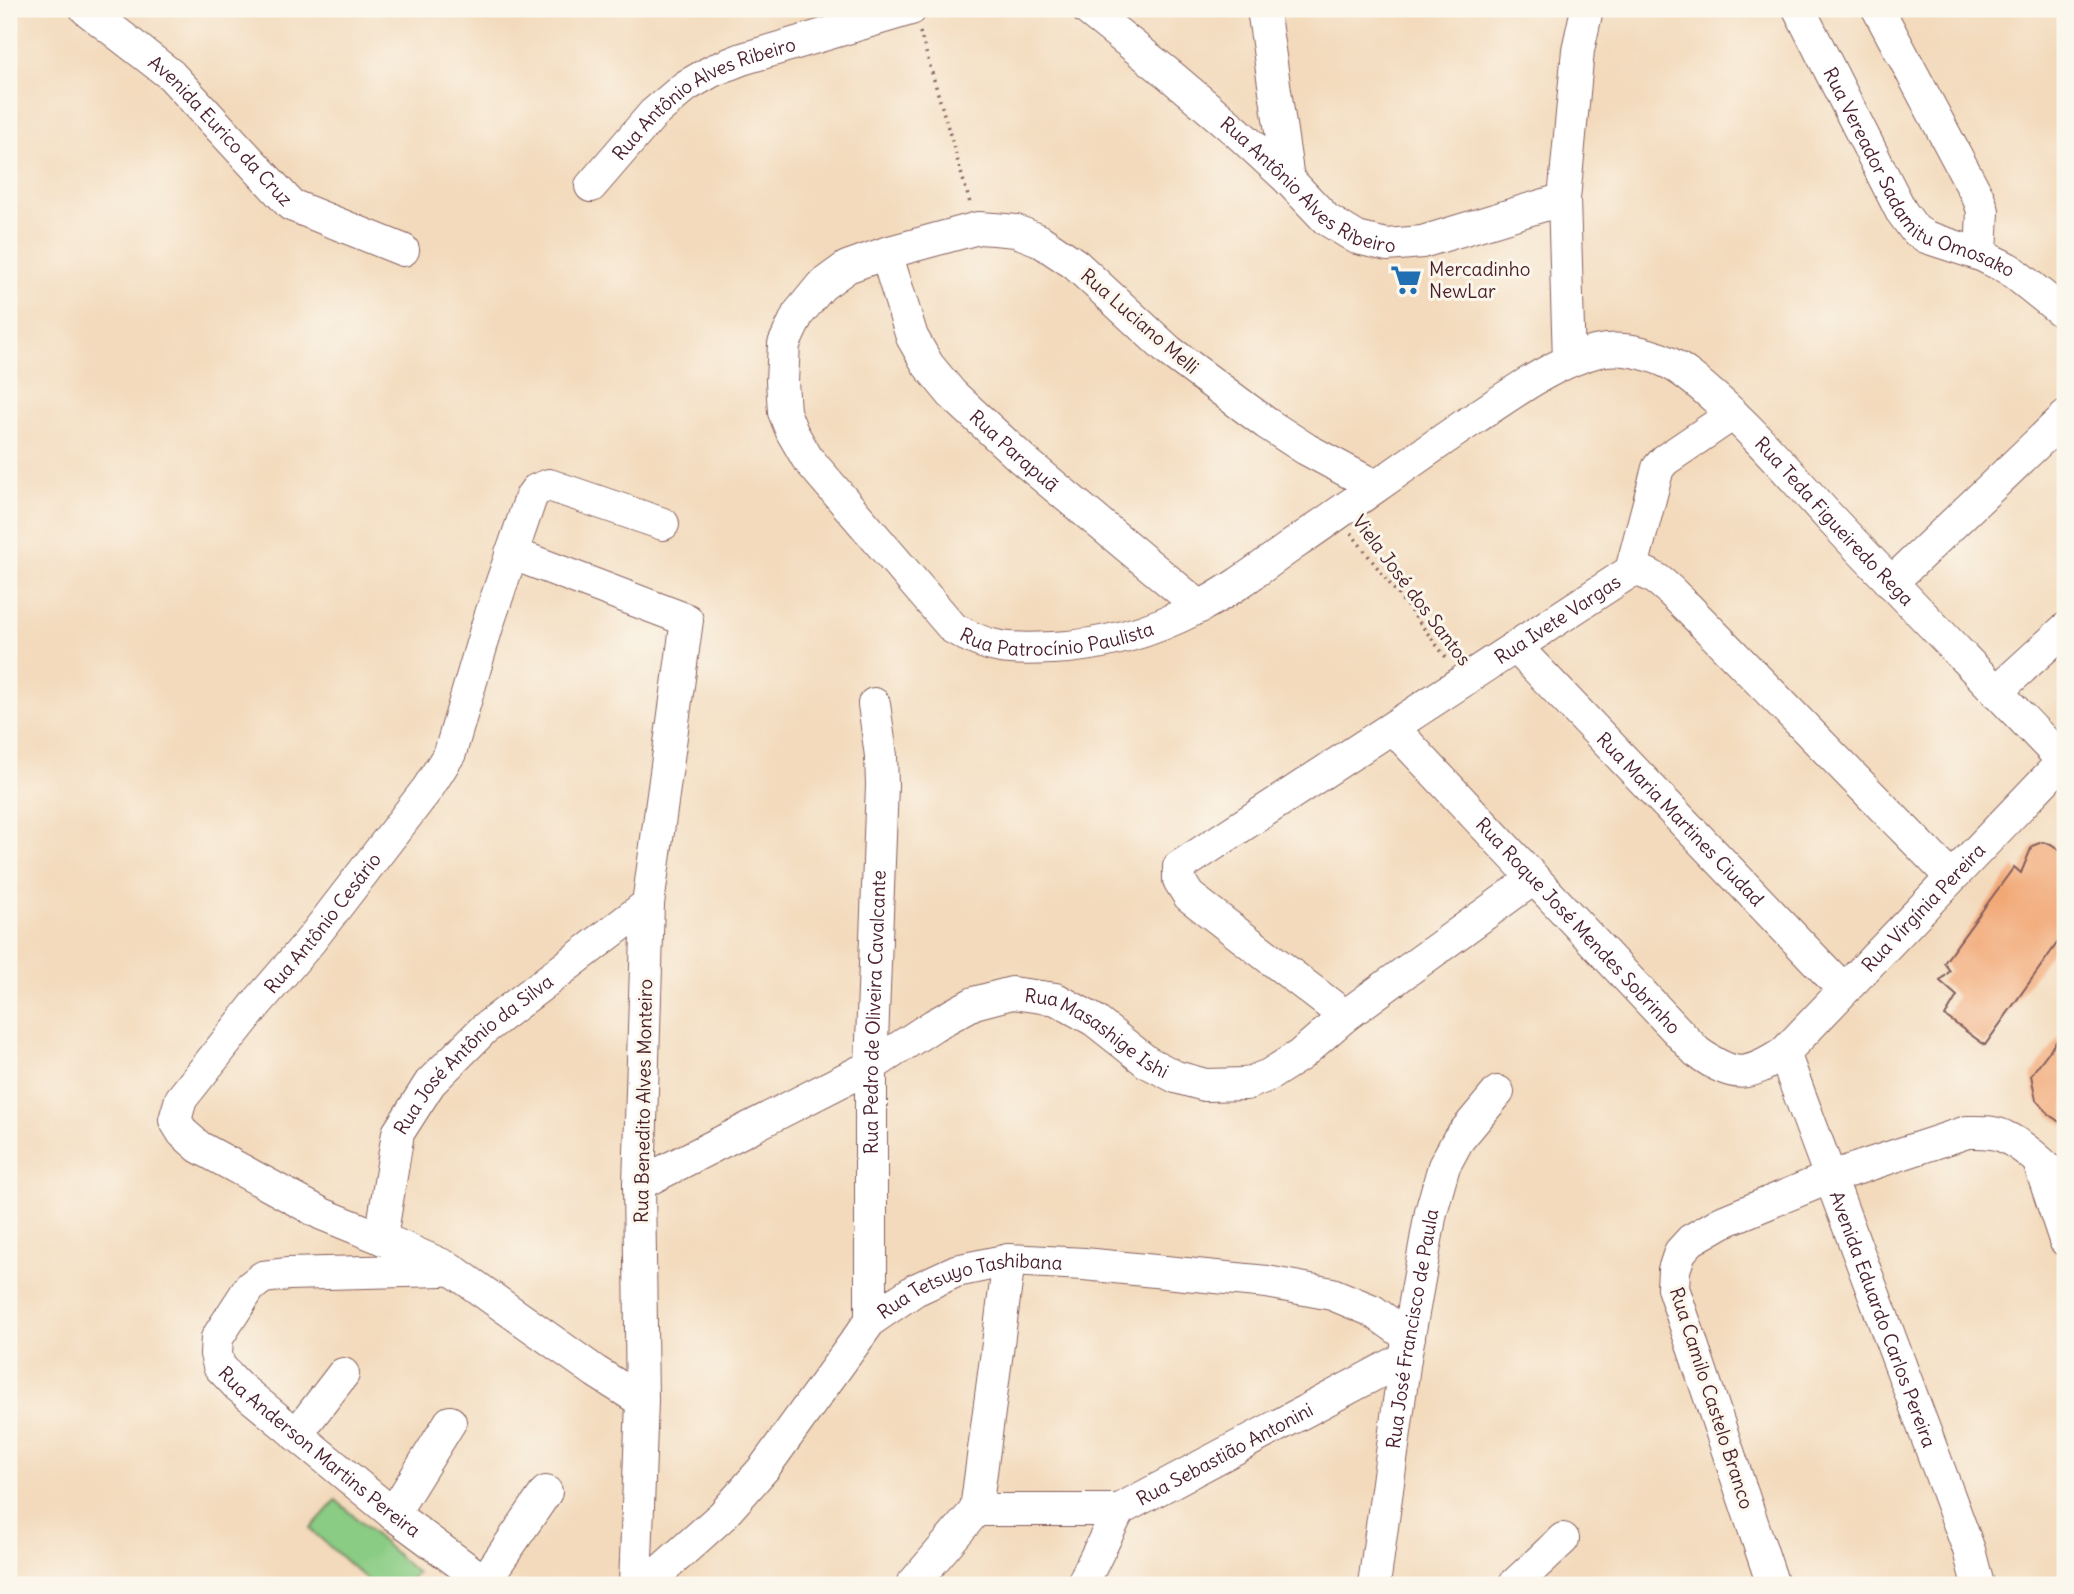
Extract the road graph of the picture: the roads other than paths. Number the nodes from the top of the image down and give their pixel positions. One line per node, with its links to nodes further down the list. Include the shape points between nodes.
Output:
1 (86, 9): 11 (street, Avenida Eurico da Cruz, via 171,75 291,205)
2 (1087, 9): 8 (street, Rua Antônio Alves Ribeiro)
3 (1263, 9): 8 (street)
4 (1587, 9): 10 (street, via 1578,50)
5 (1799, 9): 13 (street, Rua Vereador Sadamitu Omosako, via 1908,222 1926,237)
6 (1878, 10): 13 (street, via 1979,199 1983,211)
7 (914, 15): 9 (street, Rua Antônio Alves Ribeiro, via 742,59 695,81 653,114)
8 (1288, 179): 10 (street, Rua Antônio Alves Ribeiro, via 1326,219 1357,238 1387,245 1422,242)
9 (591, 186)
10 (1564, 199): 15 (street)
11 (403, 250)
12 (886, 253): 18 (street, Rua Luciano Melli, via 978,229 1016,231 1039,240 1075,264 1169,351 1266,423); 23 (street, Rua Parapuã, via 912,337 952,394 1022,459); 23 (street, Rua Patrocínio Paulista, via 847,267 821,286 798,314 784,344 785,412 807,458 953,628 1001,649 1068,647 1164,625)
13 (1981, 255): 14 (street, Rua Vereador Sadamitu Omosako, via 2009,269)
14 (2065, 314)
15 (1569, 361): 16 (street, Rua Teda Figueiredo Rega, via 1598,351 1640,353 1670,364); 18 (street, Rua Patrocínio Paulista)
16 (1733, 414): 21 (street, via 1658,468); 22 (street, Rua Teda Figueiredo Rega)
17 (2065, 417): 22 (street)
18 (1375, 486): 23 (street, Rua Patrocínio Paulista)
19 (663, 524): 20 (street, Rua Antônio Cesário, via 549,485 531,496)
20 (511, 554): 32 (street, Rua Benedito Alves Monteiro, via 688,620); 42 (street, Rua Antônio Cesário, via 450,752 428,788 312,940 181,1099 175,1119 199,1147 322,1214)
21 (1631, 571): 25 (street, Rua Ivete Vargas); 30 (street, Rua Ivete Vargas, via 1651,574 1686,606)
22 (1891, 583): 26 (street, Rua Teda Figueiredo Rega)
23 (1200, 607)
24 (2065, 629): 26 (street)
25 (1516, 648): 28 (street, Rua Ivete Vargas); 33 (street, Rua Maria Martines Ciudad)
26 (1996, 692): 29 (street, Rua Teda Figueiredo Rega)
27 (874, 704): 36 (street, Rua Pedro de Oliveira Cavalcante, via 882,785)
28 (1393, 728): 31 (street, Rua Roque José Mendes Sobrinho); 34 (street, Rua Ivete Vargas, via 1180,867 1179,880 1189,896)
29 (2064, 762): 30 (street, Rua Virgínia Pereira)
30 (1951, 877): 33 (street, Rua Virgínia Pereira)
31 (1533, 879): 34 (street, Rua Masashige Ishi); 35 (street, Rua Roque José Mendes Sobrinho, via 1697,1052 1731,1071 1745,1072)
32 (648, 904): 40 (street, Rua Benedito Alves Monteiro); 42 (street, Rua José Antônio da Silva, via 484,1029 430,1083 398,1133)
33 (1844, 990): 35 (street, Rua Virgínia Pereira)
34 (1345, 1016): 36 (street, Rua Masashige Ishi, via 1269,1074 1246,1084 1205,1085 1146,1062 1094,1020 1056,999 1012,993 974,1003)
35 (1784, 1053): 39 (street, Avenida Eduardo Carlos Pereira)
36 (871, 1066): 40 (street, Rua Masashige Ishi); 46 (street, Rua Pedro de Oliveira Cavalcante)
37 (1498, 1092): 47 (street, Rua José Francisco de Paula, via 1458,1140 1444,1166 1431,1212)
38 (2039, 1161): 39 (street, Rua Camilo Castelo Branco, via 2005,1136 1967,1132); 41 (street, Rua Camilo Castelo Branco); 43 (street)
39 (1831, 1177): 64 (street, Rua Camilo Castelo Branco, via 1722,1222 1691,1240 1679,1252 1674,1270 1672,1288); 65 (street, Avenida Eduardo Carlos Pereira)
40 (639, 1184): 49 (street, Rua Benedito Alves Monteiro)
41 (2065, 1185)
42 (382, 1238): 45 (street)
43 (2065, 1240)
44 (1009, 1260): 46 (street, Rua Tetsuyo Tashibana, via 956,1271 915,1290); 47 (street, Rua Tetsuyo Tashibana, via 1267,1282 1332,1294 1373,1311); 53 (street)
45 (451, 1269): 49 (street); 51 (street, Rua Anderson Martins Pereira, via 288,1274 262,1277 250,1287 217,1338 219,1366)
46 (871, 1320): 59 (street, Rua Tetsuyo Tashibana, via 764,1468 722,1516)
47 (1407, 1348): 54 (street, Rua Sebastião Antonini); 62 (street, Rua José Francisco de Paula)
48 (344, 1374): 51 (street)
49 (642, 1401): 58 (street, Rua Benedito Alves Monteiro)
50 (450, 1422): 55 (street)
51 (296, 1436): 55 (street, Rua Anderson Martins Pereira)
52 (546, 1492): 57 (street)
53 (976, 1510): 54 (street); 60 (street)
54 (1119, 1510): 61 (street, Rua Sebastião Antonini)
55 (393, 1514): 57 (street, Rua Anderson Martins Pereira)
56 (1563, 1539): 63 (street)
57 (486, 1584)
58 (635, 1585)
59 (645, 1585)
60 (912, 1585)
61 (1082, 1585)
62 (1374, 1585)
63 (1514, 1585)
64 (1773, 1585)
65 (1978, 1585)

